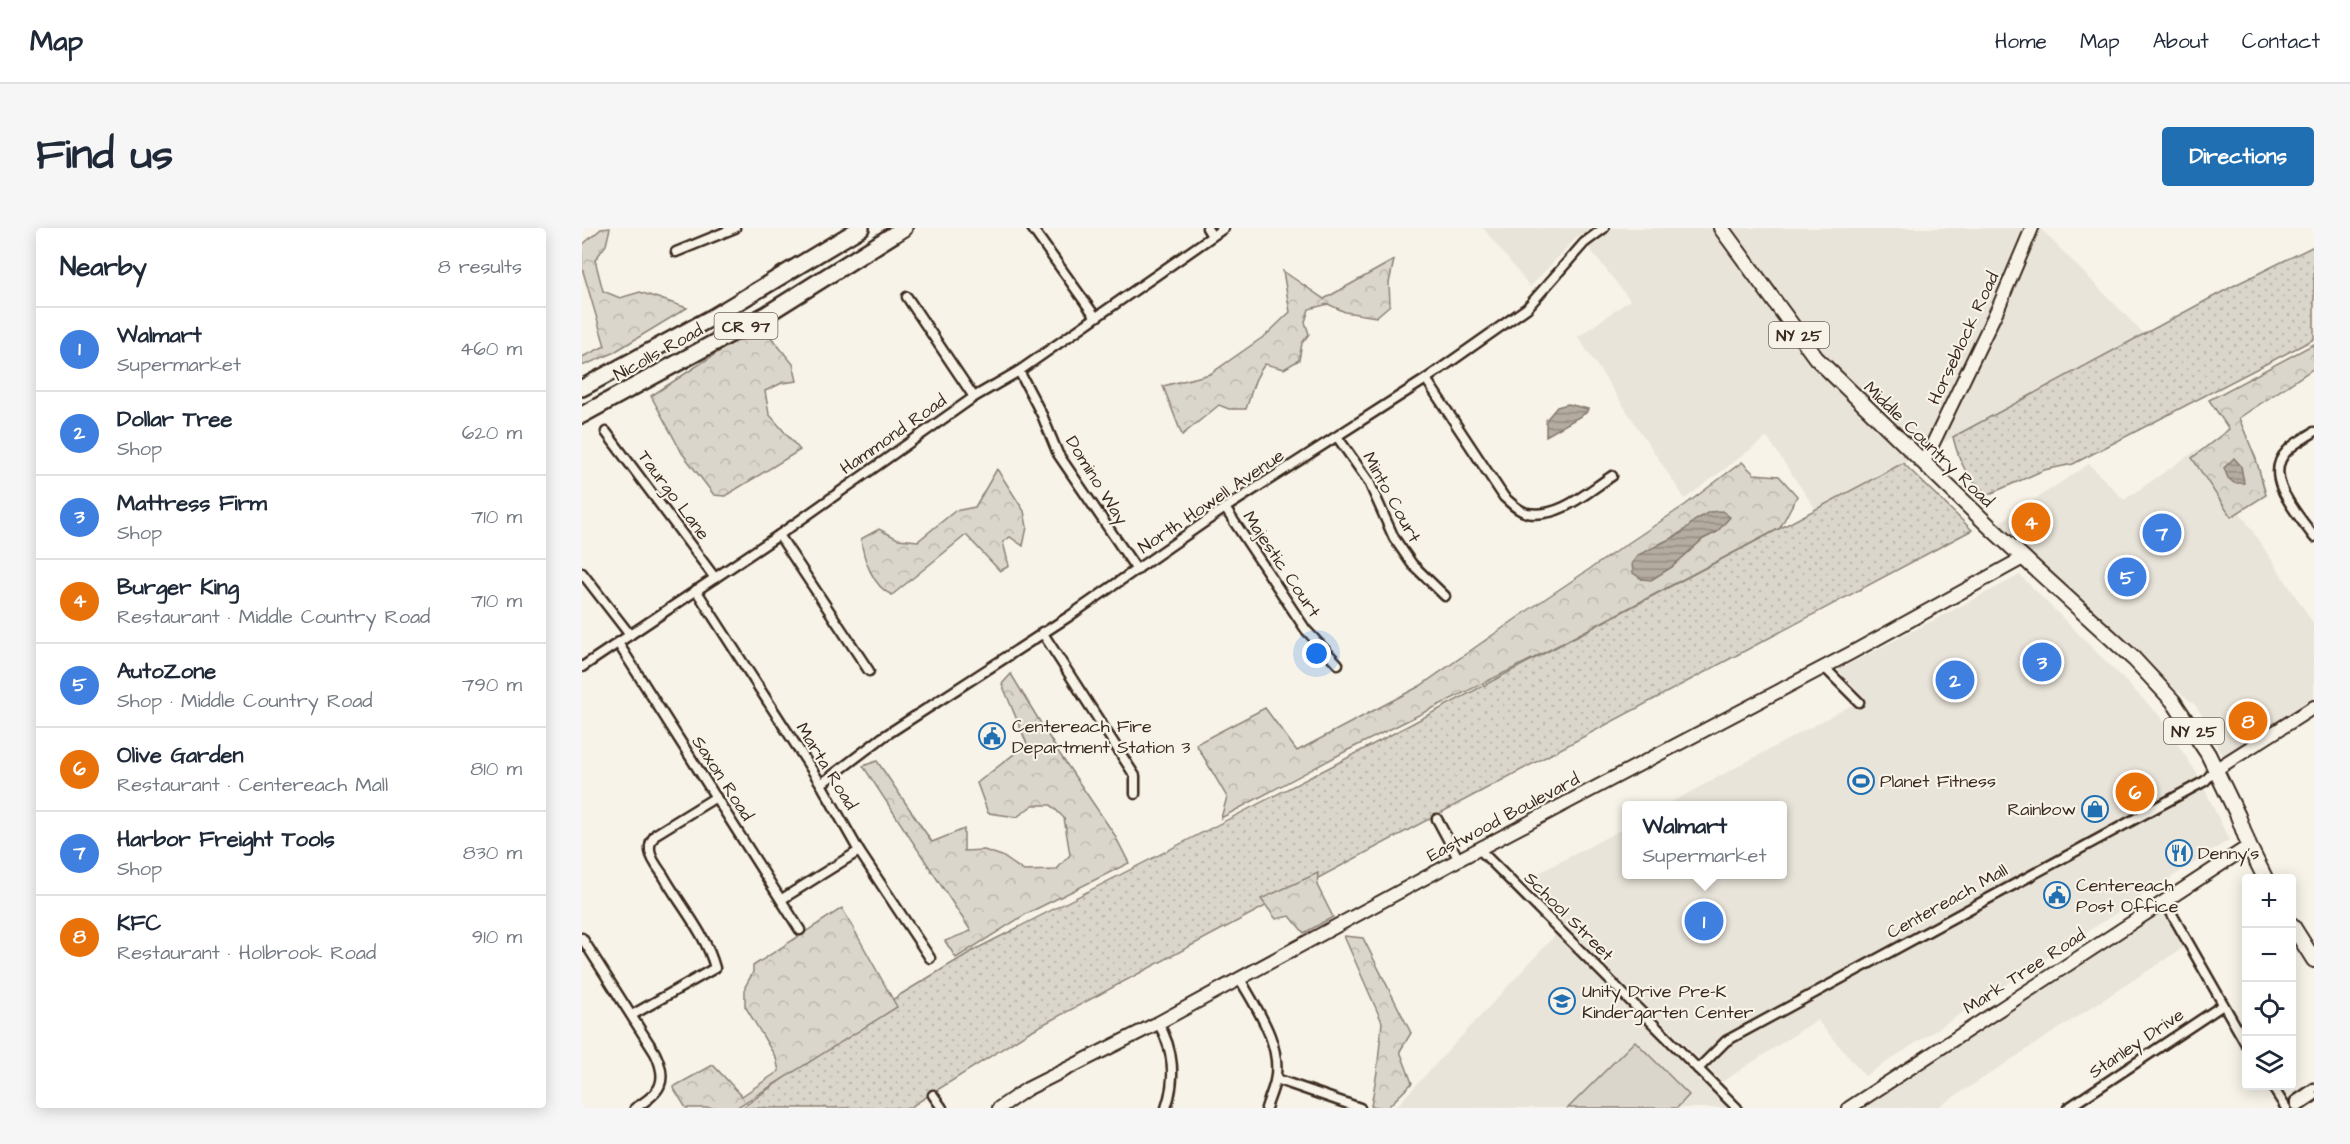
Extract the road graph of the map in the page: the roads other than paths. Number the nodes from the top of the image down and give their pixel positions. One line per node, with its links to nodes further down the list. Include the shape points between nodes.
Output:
1 (735, 228): 10 (street)
2 (861, 228): 15 (highway, Nicolls Road / CR 97, via 713,317)
3 (904, 228): 17 (highway, Nicolls Road / CR 97, via 767,314)
4 (1032, 228): 12 (street)
5 (1224, 228): 9 (street, Hammond Road)
6 (1604, 228): 14 (street, North Howell Avenue, via 1584,243 1527,308)
7 (1721, 228): 21 (main road, Middle Country Road / NY 25, via 1816,358)
8 (2032, 228): 21 (street, Horseblock Road)
9 (1210, 232): 12 (street, Hammond Road)
10 (676, 252)
11 (907, 297): 16 (street)
12 (1095, 316): 13 (street, Hammond Road)
13 (1019, 371): 16 (street, Hammond Road); 27 (street, Domino Way, via 1058,454)
14 (1426, 379): 20 (street, North Howell Avenue); 22 (street, via 1504,497 1517,508 1527,513 1560,510)
15 (582, 388)
16 (974, 397): 24 (street, Hammond Road)
17 (582, 415)
18 (606, 432): 29 (street, Taurgo Lane)
19 (2314, 432): 25 (street, via 2286,452 2279,462 2277,476 2280,488)
20 (1338, 438): 23 (street, North Howell Avenue); 31 (street, Minto Court, via 1369,482 1394,538 1412,564)
21 (1924, 462): 26 (main road, Middle Country Road / NY 25)
22 (1612, 476)
23 (1225, 508): 27 (street, North Howell Avenue); 35 (street, Majestic Court, via 1306,630)
24 (779, 535): 29 (street, Hammond Road); 38 (street)
25 (2314, 537)
26 (2023, 558): 37 (street, Eastwood Boulevard); 41 (main road, Middle Country Road / NY 25, via 2134,659 2173,701)
27 (1137, 570): 32 (street, North Howell Avenue)
28 (582, 573): 33 (street)
29 (715, 578): 30 (street, Hammond Road)
30 (696, 590): 33 (street, Hammond Road); 42 (street, Marta Road)
31 (1445, 596)
32 (1042, 632): 42 (street, North Howell Avenue, via 883,737); 43 (street, via 1135,776)
33 (630, 635): 34 (street, Hammond Road)
34 (618, 643): 36 (street, Hammond Road); 44 (street, Saxon Road)
35 (1338, 664)
36 (582, 667)
37 (1824, 667): 39 (street); 47 (street, Eastwood Boulevard)
38 (869, 671)
39 (1859, 702)
40 (2314, 707): 41 (street)
41 (2215, 770): 46 (main road, Middle Country Road / NY 25); 63 (street, Centereach Mall, via 2205,781 1726,1041)
42 (821, 784): 48 (street, Marta Road)
43 (1135, 794)
44 (716, 797): 51 (street, Saxon Road); 60 (street, via 656,834 649,848 711,952 715,968)
45 (1437, 819): 49 (street)
46 (2249, 846): 50 (main road, Middle Country Road / NY 25); 52 (street, Mark Tree Road)
47 (1480, 850): 49 (street, Eastwood Boulevard); 63 (street, School Street)
48 (859, 851): 51 (street); 56 (street, Marta Road)
49 (1459, 860): 58 (street, Eastwood Boulevard)
50 (2263, 874)
51 (782, 899): 54 (street, Saxon Road)
52 (2164, 902): 59 (street); 77 (street, Mark Tree Road)
53 (2294, 928): 57 (main road)
54 (800, 930)
55 (582, 938): 60 (street)
56 (930, 958)
57 (2314, 960)
58 (1240, 978): 61 (street, Eastwood Boulevard); 64 (street, via 1268,1032)
59 (2223, 1005): 62 (street); 78 (street, Stanley Drive)
60 (632, 1015): 70 (street, via 663,1075 659,1088)
61 (1158, 1023): 72 (street, Eastwood Boulevard, via 1027,1089); 73 (street, via 1166,1036 1172,1063)
62 (2242, 1036)
63 (1698, 1069): 76 (street, School Street)
64 (1276, 1079): 74 (street); 75 (street)
65 (2314, 1088): 69 (street)
66 (2275, 1090): 79 (street)
67 (933, 1095): 71 (street)
68 (2314, 1096): 69 (street)
69 (2293, 1106)
70 (635, 1108)
71 (942, 1108)
72 (999, 1108)
73 (1166, 1108)
74 (1266, 1108)
75 (1360, 1108)
76 (1737, 1108)
77 (1849, 1108)
78 (2068, 1108)
79 (2286, 1108)

